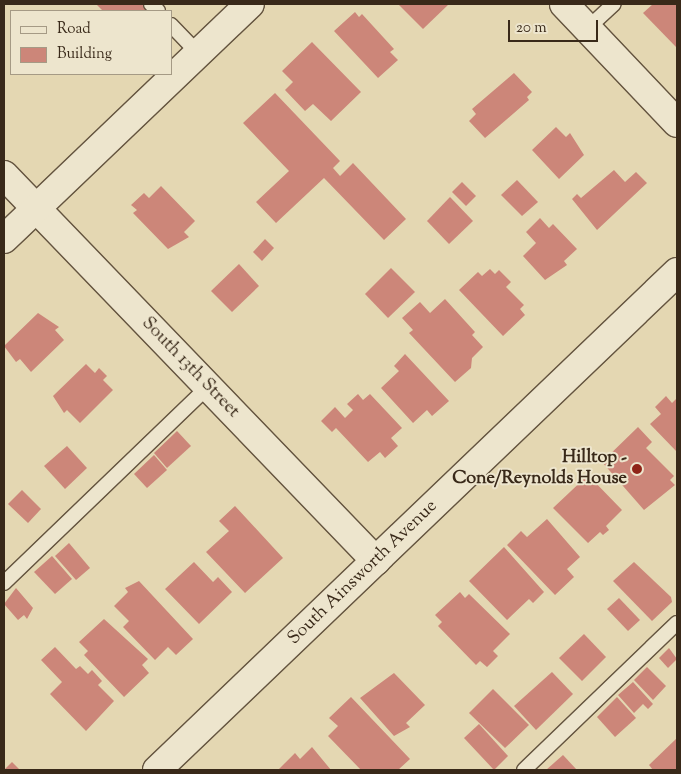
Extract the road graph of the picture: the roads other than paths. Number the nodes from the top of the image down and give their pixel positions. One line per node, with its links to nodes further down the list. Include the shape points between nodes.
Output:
1 (250, 4): 6 (street)
2 (564, 4): 5 (street)
3 (614, 4): 5 (lane)
4 (172, 25): 6 (lane)
5 (588, 28): 7 (street)
6 (198, 53): 9 (street)
7 (677, 123)
8 (4, 175): 9 (street, South 13th Street)
9 (36, 208): 10 (street); 12 (street, South 13th Street)
10 (4, 239)
11 (677, 272): 13 (street, South Ainsworth Avenue)
12 (208, 387): 13 (street, South 13th Street); 14 (lane)
13 (376, 561): 16 (street, South Ainsworth Avenue)
14 (4, 583)
15 (677, 623): 17 (lane)
16 (157, 770)
17 (524, 770)

